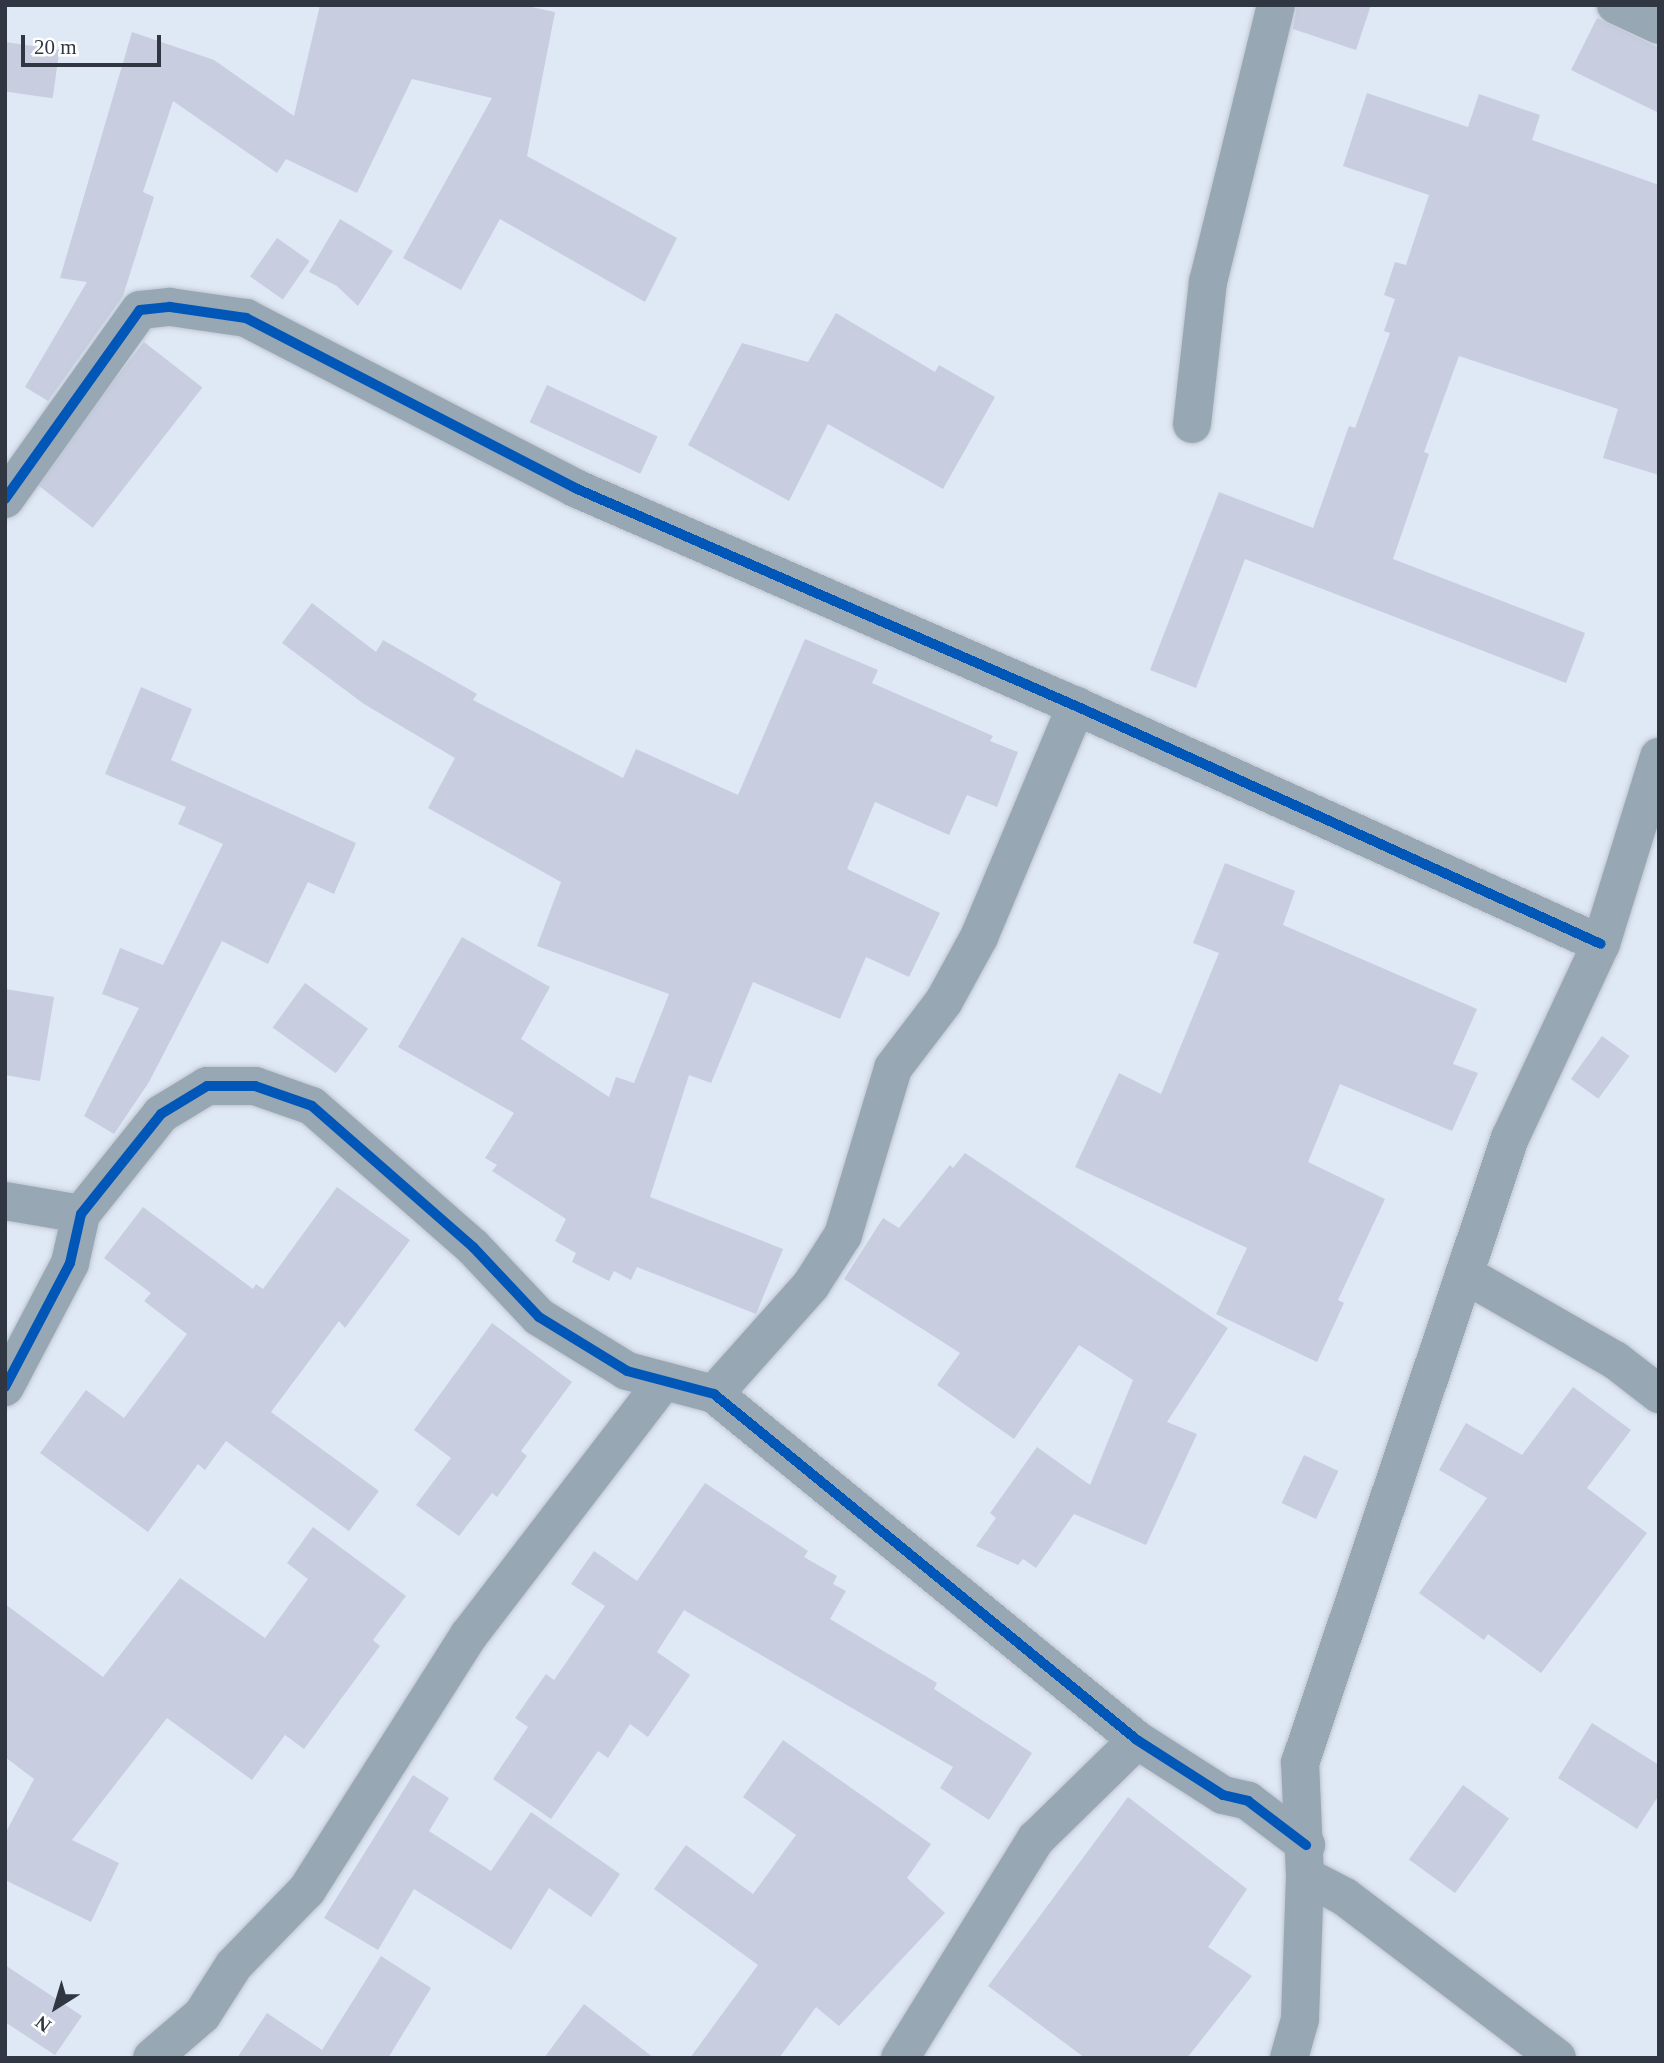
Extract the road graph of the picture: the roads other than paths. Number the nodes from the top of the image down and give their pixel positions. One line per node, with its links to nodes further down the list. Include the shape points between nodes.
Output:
1 (1276, 5): 4 (street, via 1208,282)
2 (1616, 5): 3 (street)
3 (1659, 25)
4 (1192, 424)
5 (5, 499): 6 (street, via 140,310 170,307 246,318 575,488)
6 (1076, 706): 8 (street); 14 (street, via 979,937 944,1001 893,1068 843,1235 811,1285)
7 (1659, 757): 8 (street)
8 (1601, 944): 11 (street, via 1510,1138)
9 (5, 1201): 10 (street)
10 (81, 1214): 12 (street, via 161,1114 208,1086 255,1086 312,1106 473,1247 540,1317 627,1371); 13 (street, via 70,1263)
11 (1464, 1274): 15 (street, via 1615,1360); 17 (street)
12 (664, 1381): 14 (street); 20 (street, via 469,1635 307,1889 234,1965 202,2015)
13 (5, 1387)
14 (714, 1394): 16 (street)
15 (1659, 1394)
16 (1137, 1740): 18 (street, via 1223,1795); 21 (street, via 1036,1839)
17 (1300, 1763): 18 (street); 19 (street)
18 (1248, 1801): 19 (street)
19 (1305, 1860): 22 (street, via 1300,2019); 23 (street, via 1345,1897)
20 (152, 2058)
21 (900, 2058)
22 (1289, 2058)
23 (1557, 2058)

